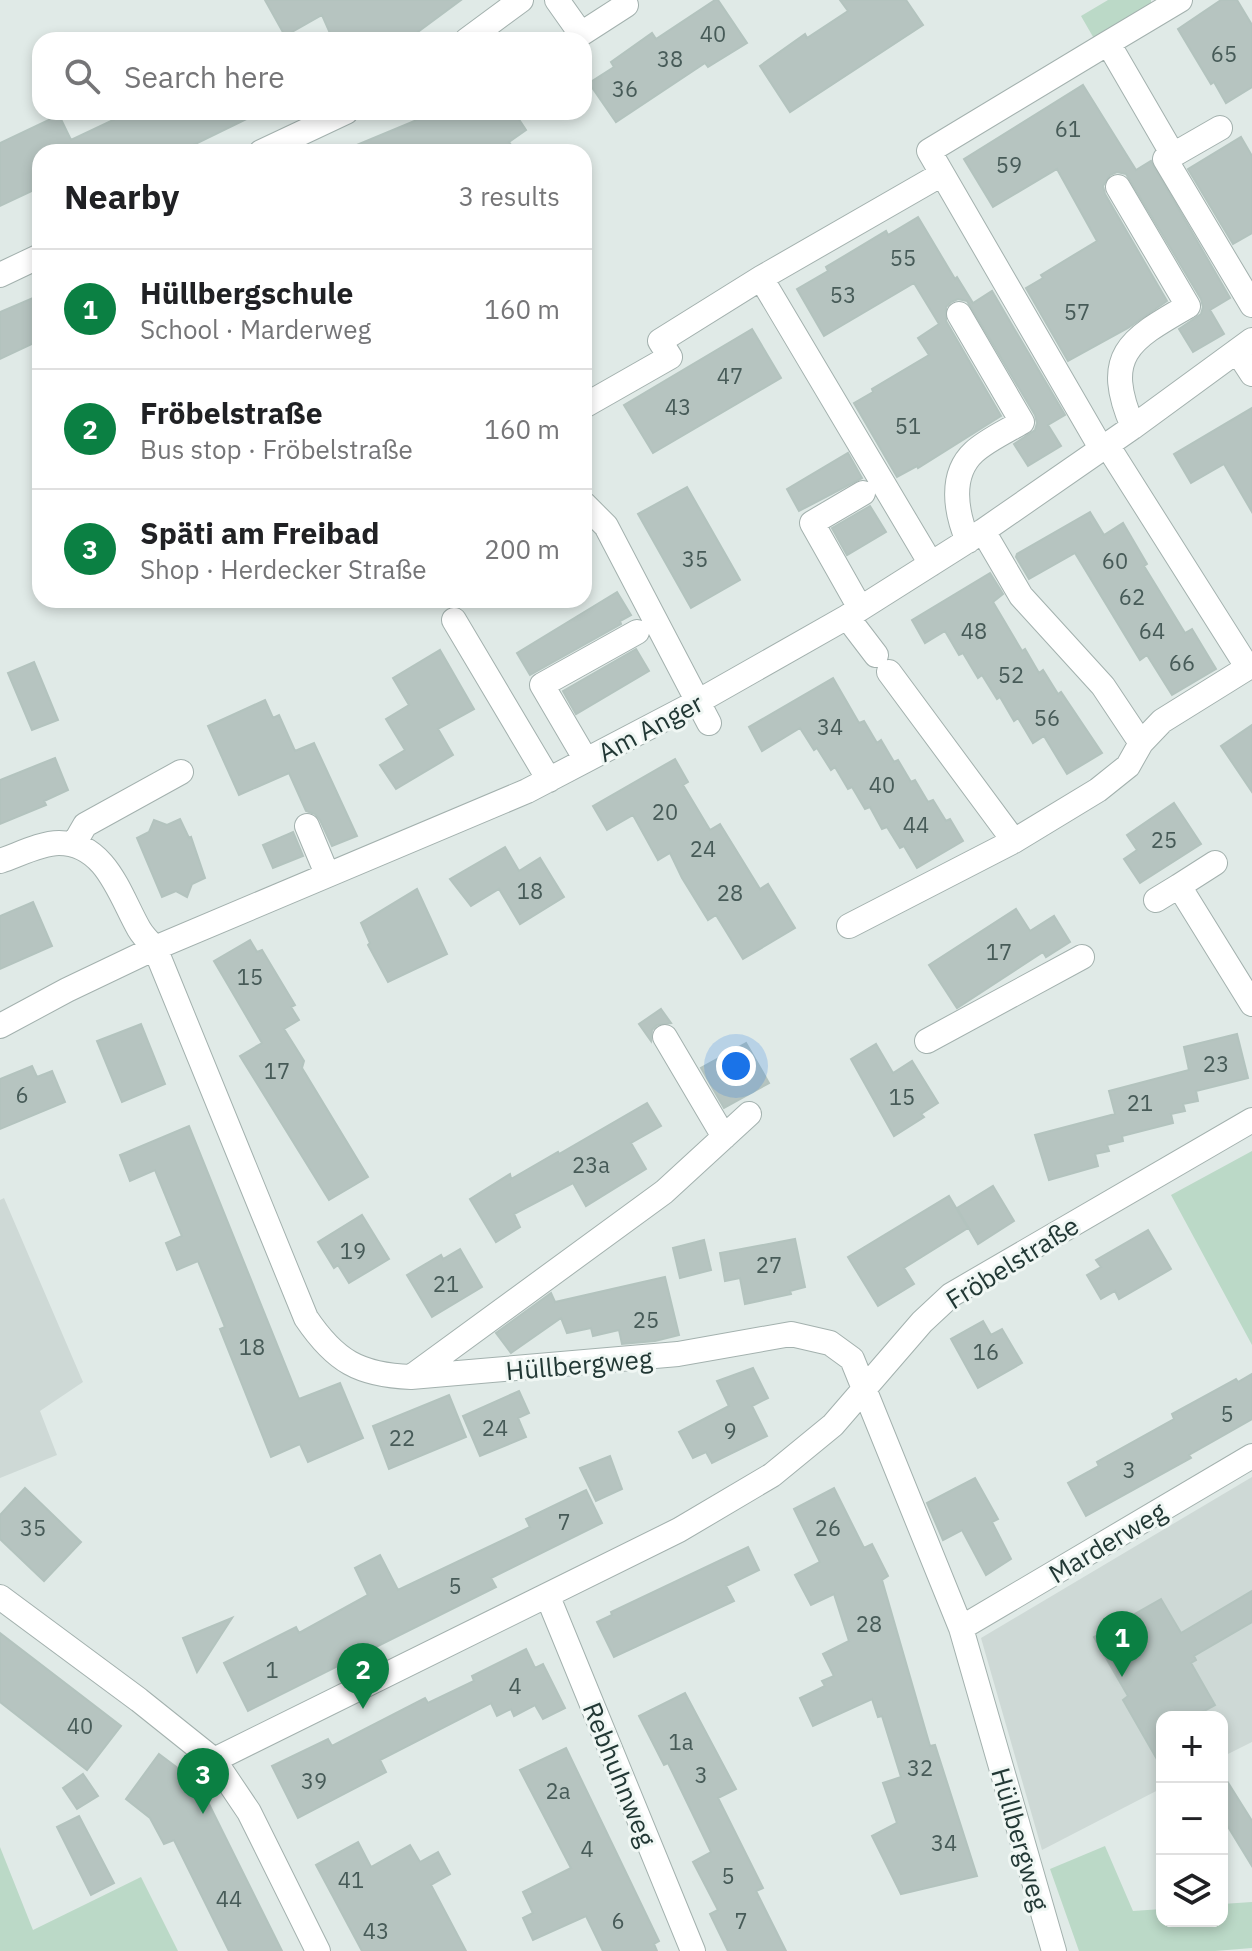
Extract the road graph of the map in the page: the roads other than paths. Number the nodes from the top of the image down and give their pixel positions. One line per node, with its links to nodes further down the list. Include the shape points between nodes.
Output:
1 (521, 0): 5 (street)
2 (557, 0): 6 (street)
3 (1180, 0): 8 (street)
4 (626, 5): 7 (street)
5 (478, 32)
6 (580, 32)
7 (584, 32)
8 (1108, 43): 12 (street); 13 (street, via 929,151)
9 (329, 120): 11 (street)
10 (1220, 128): 12 (street)
11 (278, 144)
12 (1173, 155): 18 (street, via 1165,159)
13 (942, 174): 17 (street); 24 (street)
14 (1118, 187): 23 (street, via 1188,306 1142,332 1122,359 1121,400)
15 (32, 260): 16 (street)
16 (0, 275)
17 (761, 278): 22 (street, via 660,341 670,357); 28 (street)
18 (1252, 305)
19 (959, 314): 27 (street, via 1022,422 973,453 962,470 955,499 960,523)
20 (1244, 345): 21 (street); 23 (street, Am Anger)
21 (1252, 374)
22 (592, 401)
23 (1133, 427): 24 (street, Am Anger)
24 (1104, 447): 27 (street, Am Anger); 32 (street)
25 (863, 493): 29 (street, via 812,523)
26 (592, 512): 33 (street, via 606,526)
27 (975, 536): 28 (street, Am Anger); 34 (street, via 1103,686)
28 (931, 564): 29 (street, Am Anger)
29 (853, 612): 33 (street, Am Anger); 39 (street, via 882,664)
30 (454, 620): 37 (street)
31 (637, 632): 35 (street, via 542,685)
32 (1250, 666): 34 (street, via 1162,721)
33 (704, 712): 35 (street, Am Anger)
34 (1141, 743): 39 (street, via 1128,766 1098,790)
35 (586, 760): 37 (street, Am Anger)
36 (181, 772): 40 (street, via 85,825)
37 (549, 780): 43 (street, Am Anger)
38 (307, 826): 43 (street)
39 (1014, 841): 46 (street)
40 (74, 844): 41 (street, via 56,843); 47 (street, Hüllbergweg, via 106,868)
41 (0, 861)
42 (1215, 863): 44 (street)
43 (327, 874): 47 (street, Am Anger)
44 (1179, 886): 45 (street); 49 (street)
45 (1156, 900)
46 (849, 926)
47 (155, 948): 50 (street, Am Anger); 56 (street, Hüllbergweg, via 306,1318 338,1358 385,1376)
48 (1082, 957): 52 (street)
49 (1252, 1004)
50 (0, 1026)
51 (665, 1037): 55 (street)
52 (927, 1041)
53 (749, 1114): 55 (street)
54 (1252, 1120): 57 (street, Fröbelstraße, via 951,1295)
55 (724, 1137): 56 (street, via 664,1192)
56 (411, 1377): 57 (street, Hüllbergweg, via 678,1354 791,1334 843,1351)
57 (866, 1389): 60 (street, Fröbelstraße, via 833,1425 772,1475); 61 (street, Hüllbergweg)
58 (1252, 1456): 61 (street, Marderweg)
59 (0, 1597): 62 (street)
60 (548, 1597): 62 (street, Fröbelstraße); 64 (street, Rebhuhnweg)
61 (961, 1628): 65 (street, Hüllbergweg)
62 (214, 1760): 63 (street, via 249,1812)
63 (318, 1951)
64 (693, 1951)
65 (1054, 1951)

